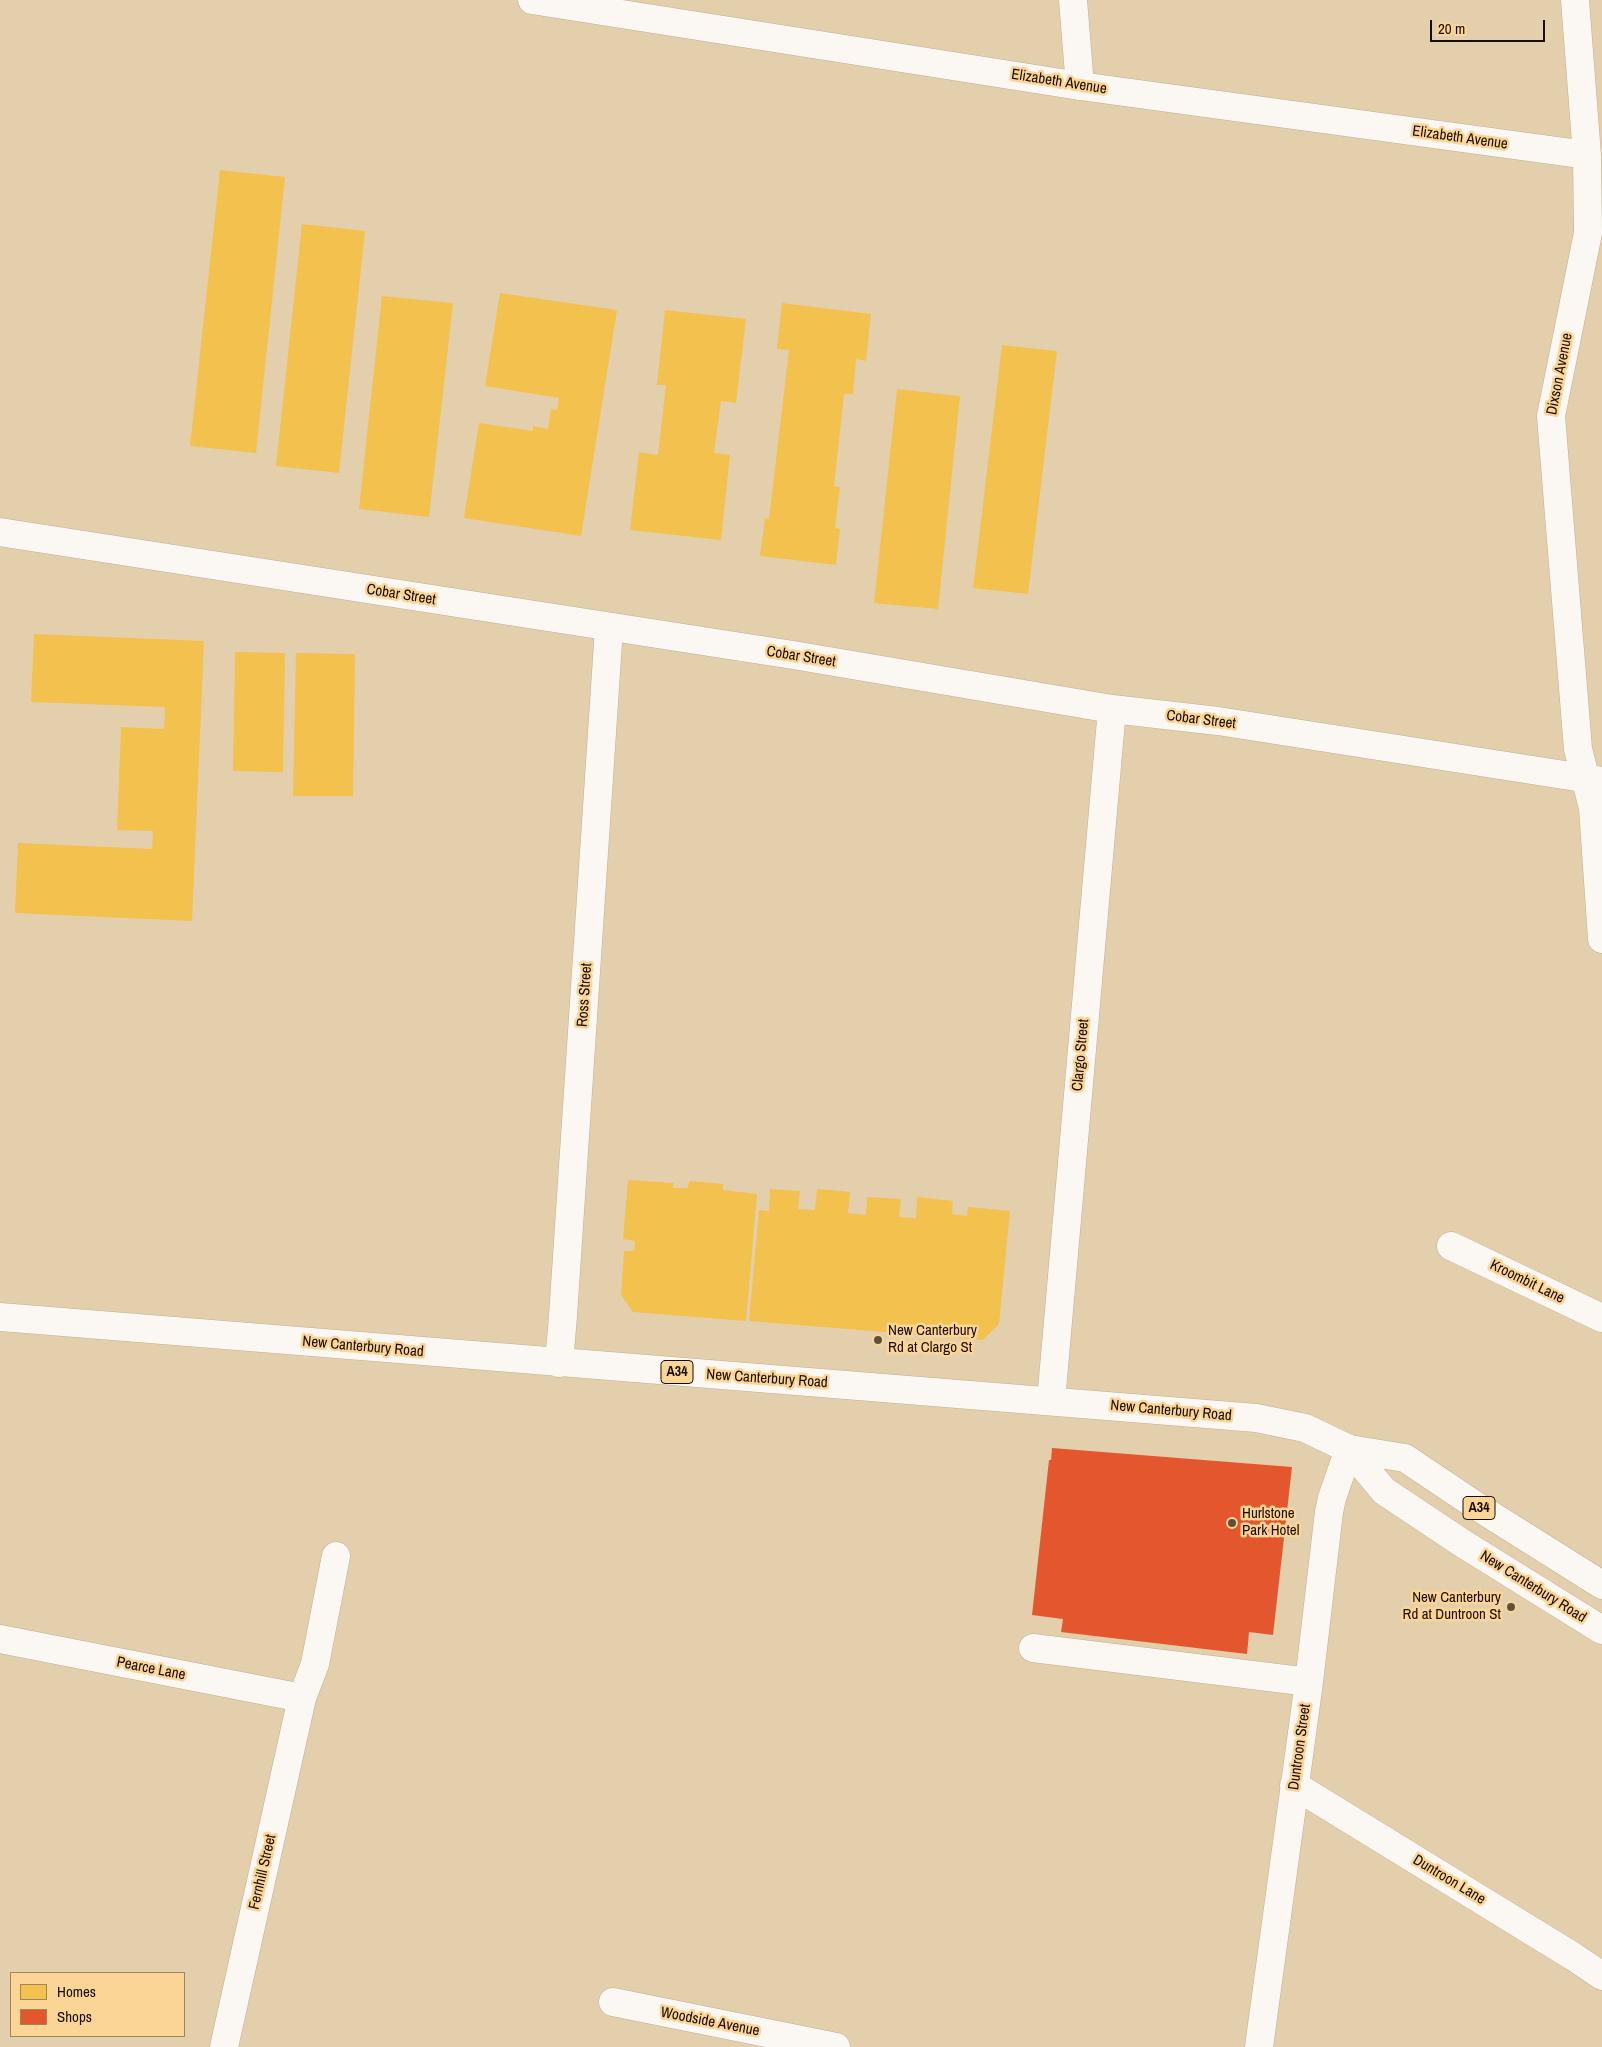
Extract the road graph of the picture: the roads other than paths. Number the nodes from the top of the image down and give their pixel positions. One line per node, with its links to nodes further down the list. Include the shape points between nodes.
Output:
1 (532, 0): 4 (main road, Elizabeth Avenue)
2 (1073, 0): 4 (main road)
3 (1575, 0): 5 (main road, Dixson Avenue)
4 (1080, 86): 5 (main road, Elizabeth Avenue)
5 (1587, 155): 9 (main road, Dixson Avenue, via 1588,233 1551,416 1578,749)
6 (0, 532): 7 (main road, Cobar Street)
7 (609, 628): 8 (main road, Cobar Street, via 793,655); 14 (main road, Ross Street)
8 (1112, 709): 9 (main road, Cobar Street, via 1218,722); 15 (main road, Clargo Street)
9 (1594, 780): 10 (main road, Dixson Avenue)
10 (1602, 939)
11 (1451, 1246): 13 (main road, Kroombit Lane)
12 (0, 1318): 14 (main road, New Canterbury Road / A34)
13 (1602, 1318)
14 (559, 1362): 15 (main road, New Canterbury Road / A34)
15 (1051, 1401): 16 (main road, New Canterbury Road / A34, via 1256,1418 1305,1428)
16 (1349, 1449): 18 (main road, New Canterbury Road / A34, via 1405,1458); 19 (main road, New Canterbury Road / A34, via 1384,1491); 22 (main road, Duntroon Street, via 1329,1512)
17 (336, 1556): 23 (main road, Fernhill Street, via 315,1664)
18 (1602, 1585)
19 (1602, 1630)
20 (0, 1639): 23 (main road, Pearce Lane)
21 (1033, 1648): 22 (main road)
22 (1309, 1682): 24 (main road, Duntroon Street)
23 (302, 1698): 27 (main road, Fernhill Street)
24 (1294, 1785): 25 (main road, Duntroon Lane); 29 (main road, Duntroon Street)
25 (1602, 1976)
26 (613, 2002): 28 (main road, Woodside Avenue)
27 (224, 2047)
28 (836, 2047)
29 (1259, 2047)

